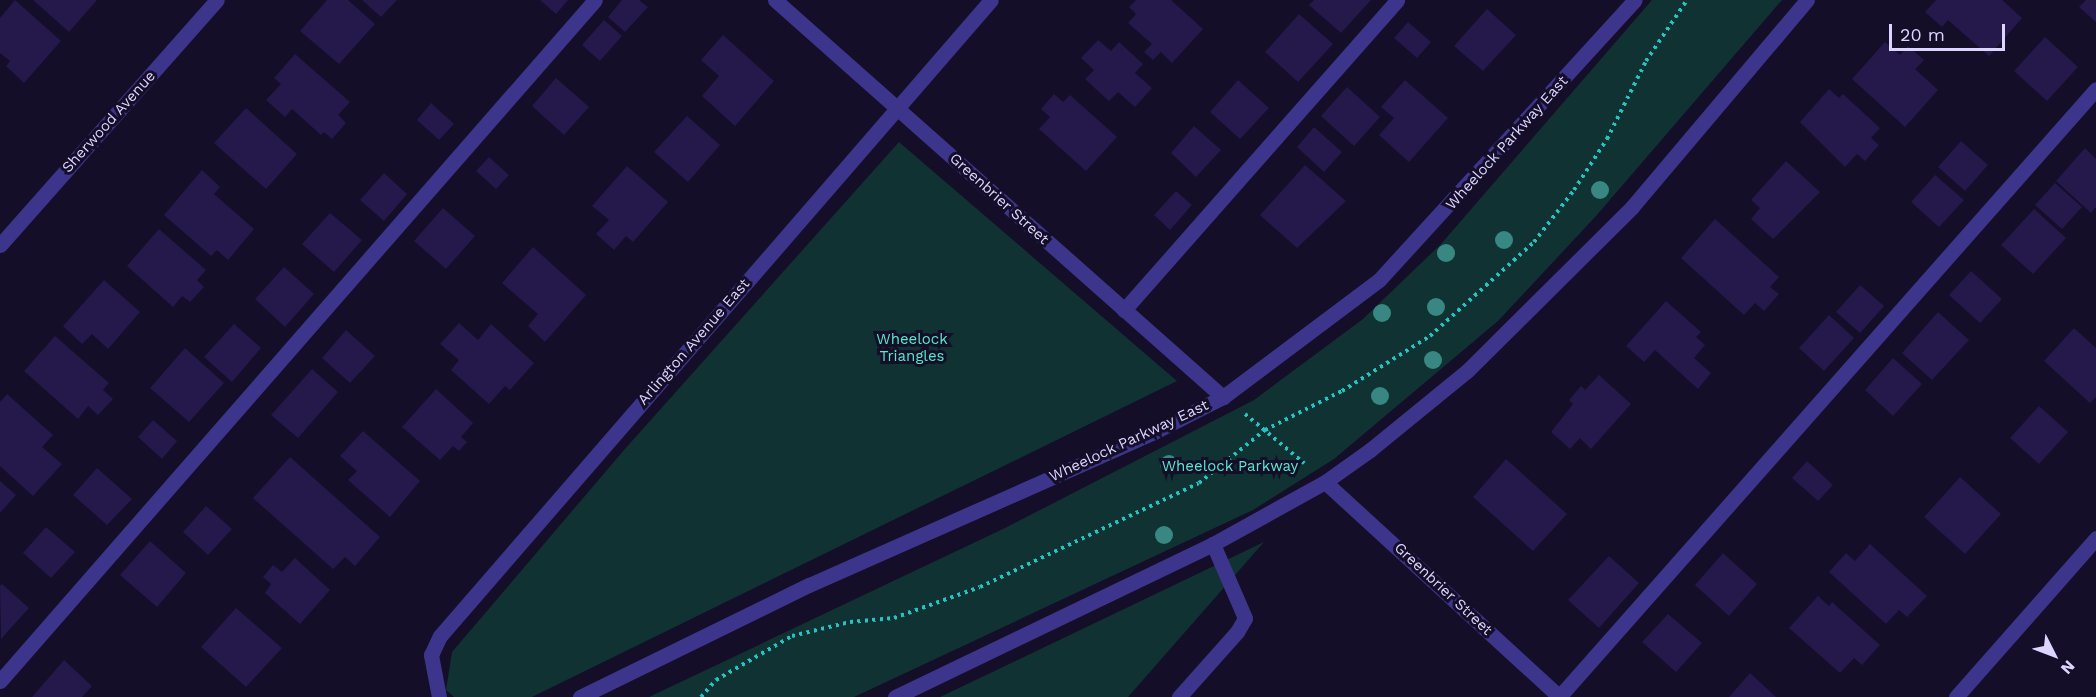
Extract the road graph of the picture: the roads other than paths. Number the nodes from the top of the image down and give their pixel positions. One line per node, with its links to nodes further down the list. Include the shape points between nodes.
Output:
1 (217, 0): 10 (street, Sherwood Avenue)
2 (595, 0): 16 (street)
3 (775, 0): 9 (street, Greenbrier Street)
4 (991, 0): 9 (street, Arlington Avenue East)
5 (1397, 0): 11 (street)
6 (1635, 0): 12 (street, Wheelock Parkway East, via 1378,280)
7 (1807, 0): 13 (street, via 1632,207 1467,371)
8 (2096, 89): 21 (street)
9 (897, 108): 11 (street, Greenbrier Street); 17 (street, Arlington Avenue East, via 440,636 431,655)
10 (0, 245)
11 (1124, 310): 12 (street, Greenbrier Street)
12 (1223, 397): 18 (street, Wheelock Parkway East, via 1154,432 809,585)
13 (1325, 482): 15 (street); 21 (street, Greenbrier Street)
14 (2096, 538): 22 (street)
15 (1213, 544): 19 (street); 20 (street, via 1245,618 1238,632)
16 (0, 681)
17 (439, 697)
18 (580, 697)
19 (895, 697)
20 (1179, 697)
21 (1559, 697)
22 (1956, 697)

